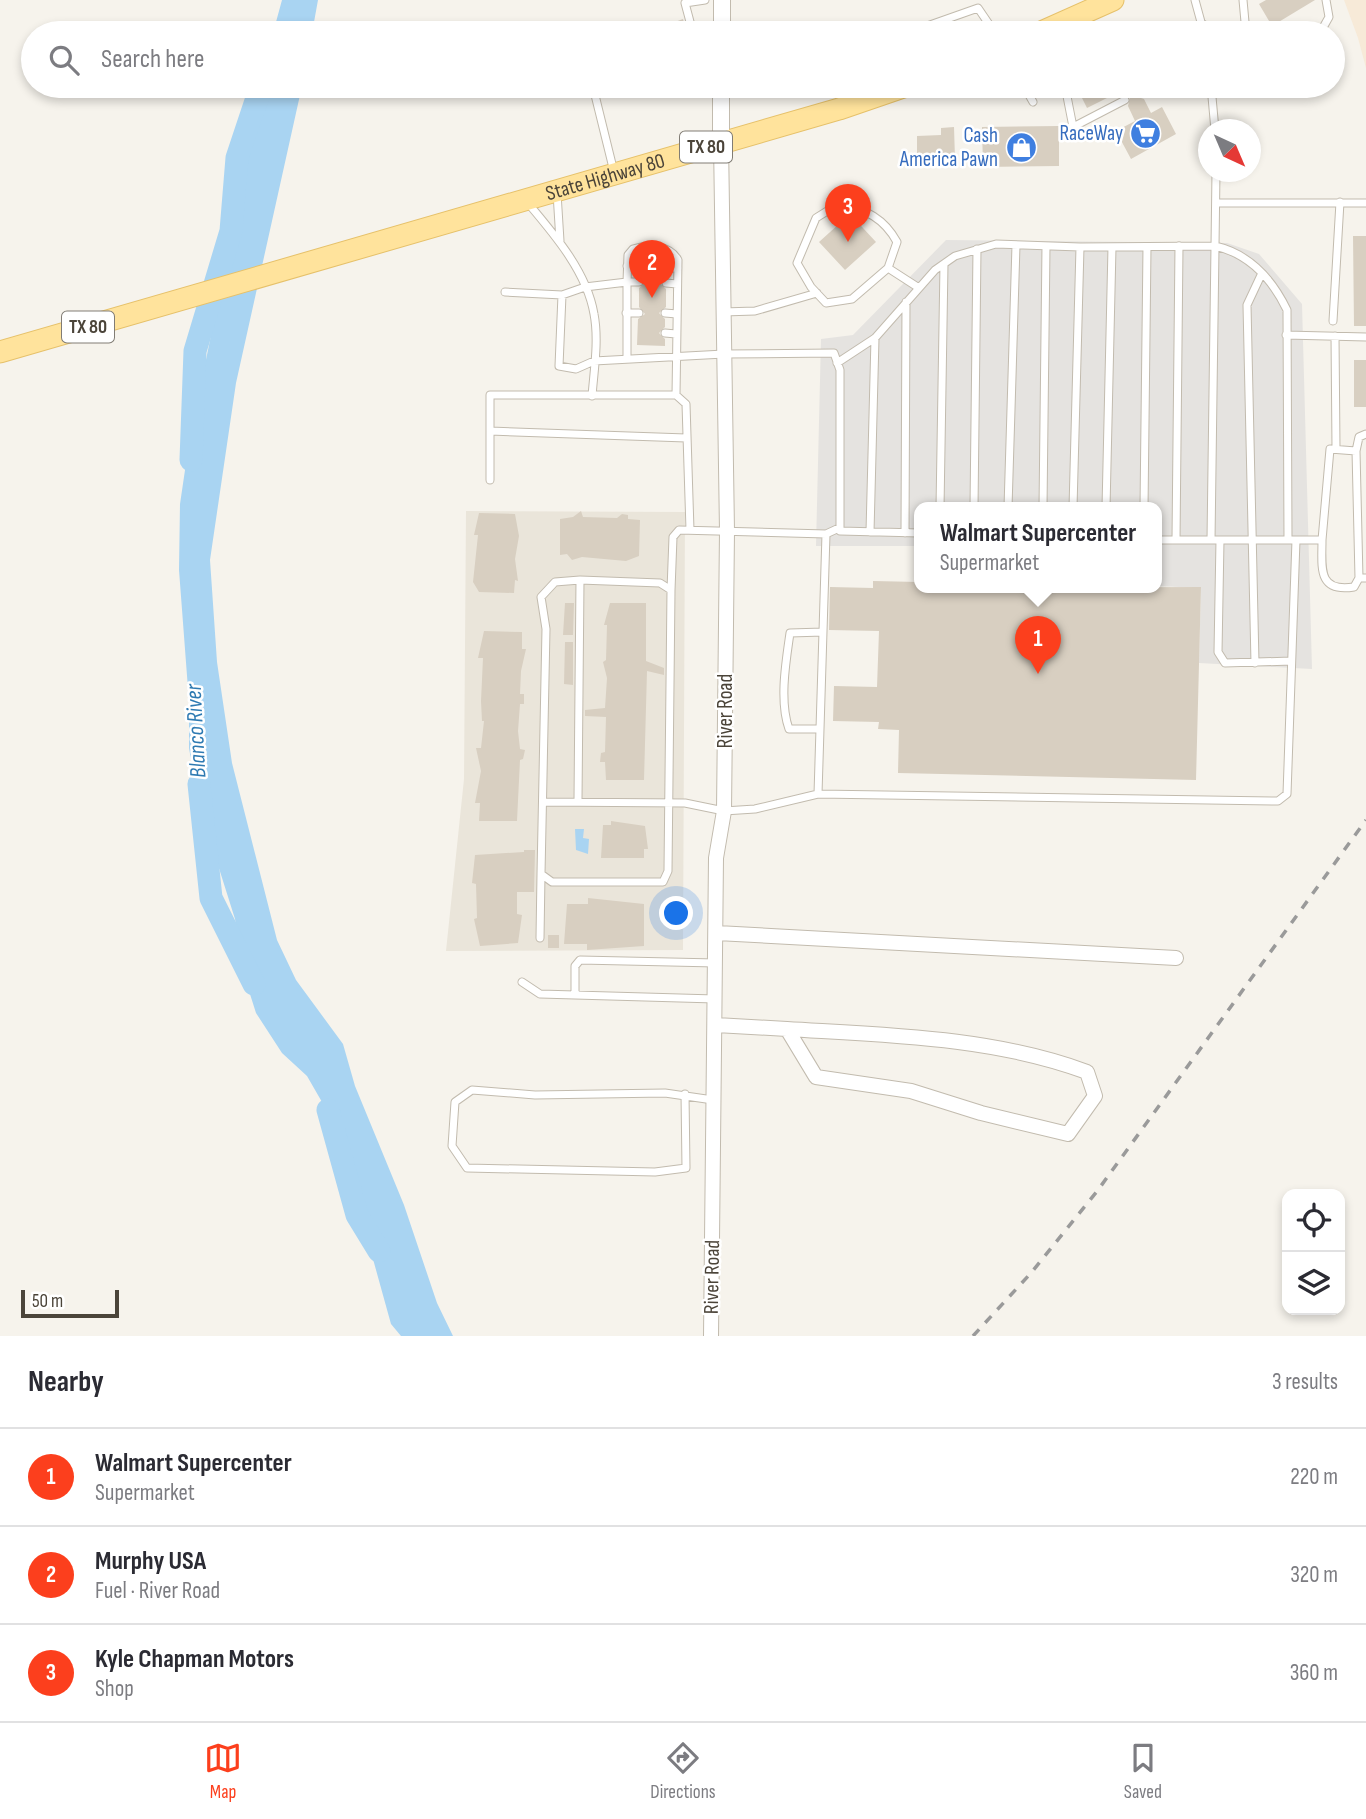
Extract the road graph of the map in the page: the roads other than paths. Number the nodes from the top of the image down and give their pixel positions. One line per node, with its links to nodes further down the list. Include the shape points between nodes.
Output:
1 (705, 0): 7 (lane, via 685,3)
2 (722, 0): 8 (street)
3 (1195, 0): 12 (lane)
4 (1244, 0): 13 (lane)
5 (1325, 0): 14 (lane)
6 (1103, 2): 11 (main road)
7 (690, 21)
8 (722, 21)
9 (941, 21): 10 (lane, via 978,8)
10 (987, 21)
11 (1079, 21)
12 (1202, 21)
13 (1245, 21)
14 (1327, 21)
15 (596, 98): 25 (lane)
16 (721, 98): 24 (street, River Road)
17 (871, 98): 24 (main road, State Highway 80 / TX 80)
18 (1031, 98): 22 (lane)
19 (1067, 98): 21 (lane, via 1073,127)
20 (1212, 98): 23 (lane)
21 (1125, 100)
22 (1033, 102)
23 (1214, 119)
24 (721, 143): 25 (main road, State Highway 80 / TX 80); 58 (street, River Road)
25 (614, 172): 27 (main road, State Highway 80 / TX 80)
26 (1216, 182): 30 (lane)
27 (557, 190): 28 (main road, State Highway 80 / TX 80); 32 (lane)
28 (515, 202): 32 (lane); 72 (main road, TX 80)
29 (1340, 202): 30 (lane); 31 (lane); 63 (lane)
30 (1217, 203): 36 (lane)
31 (1366, 203)
32 (560, 241): 52 (lane)
33 (1016, 245): 34 (lane); 40 (lane, via 996,244); 88 (lane)
34 (1046, 246): 37 (lane); 89 (lane)
35 (1179, 246): 36 (lane); 39 (lane); 101 (lane)
36 (1215, 246): 47 (lane, via 1246,259); 102 (lane)
37 (1080, 247): 38 (lane); 90 (lane)
38 (1112, 247): 39 (lane); 91 (lane)
39 (1147, 247): 92 (lane)
40 (977, 250): 41 (lane); 87 (lane)
41 (944, 264): 53 (lane); 86 (lane)
42 (627, 266): 43 (lane); 45 (lane, via 628,255 639,247 667,248 674,253); 48 (lane)
43 (640, 267)
44 (667, 268): 45 (lane)
45 (678, 268): 51 (lane)
46 (888, 268): 53 (lane); 55 (lane, via 852,299 826,303); 55 (lane, via 897,242 889,228 866,210 839,203 816,218 797,263)
47 (1262, 273): 68 (lane, via 1274,283 1287,310); 103 (lane, via 1247,305)
48 (627, 282): 49 (lane); 52 (lane); 59 (lane)
49 (639, 282)
50 (666, 283): 51 (lane)
51 (677, 284): 62 (lane)
52 (586, 287): 56 (lane); 76 (lane, via 594,315)
53 (919, 288): 57 (lane)
54 (505, 292): 56 (lane)
55 (817, 293): 58 (lane, via 755,311)
56 (562, 295): 76 (lane, via 559,366 576,369)
57 (906, 302): 71 (lane); 97 (lane)
58 (723, 312): 73 (street, River Road)
59 (626, 313): 60 (lane); 64 (lane)
60 (639, 313)
61 (665, 313): 62 (lane)
62 (677, 314): 67 (lane)
63 (1332, 321)
64 (627, 331): 65 (lane); 75 (lane)
65 (638, 332)
66 (665, 333): 67 (lane)
67 (676, 334): 74 (lane)
68 (1286, 335): 69 (lane); 104 (lane)
69 (1335, 336): 70 (lane); 83 (lane)
70 (1366, 337)
71 (875, 338): 77 (lane); 96 (lane)
72 (0, 353)
73 (724, 354): 74 (lane); 77 (lane, via 834,353); 95 (street, River Road)
74 (676, 358): 75 (lane); 78 (lane)
75 (627, 359): 76 (lane)
76 (594, 361): 79 (lane)
77 (837, 363): 93 (lane)
78 (676, 395): 79 (lane); 82 (lane, via 686,404)
79 (592, 396): 80 (lane, via 491,395)
80 (490, 431): 82 (lane); 85 (lane)
81 (1366, 434): 84 (lane, via 1359,437)
82 (686, 438): 94 (lane)
83 (1336, 448): 84 (lane); 105 (lane, via 1330,449 1327,457)
84 (1356, 450): 106 (lane)
85 (490, 480)
86 (940, 502)
87 (974, 502)
88 (1008, 502)
89 (1043, 502)
90 (1073, 502)
91 (1107, 502)
92 (1144, 502)
93 (839, 528): 96 (lane); 99 (lane)
94 (690, 530): 95 (lane); 108 (lane, via 678,530 673,537)
95 (727, 531): 99 (lane); 117 (street, River Road)
96 (870, 532): 97 (lane)
97 (905, 533): 98 (lane)
98 (914, 533)
99 (826, 534): 109 (lane)
100 (1162, 540): 101 (lane)
101 (1176, 540): 102 (lane)
102 (1215, 540): 103 (lane); 111 (lane, via 1218,652 1225,663)
103 (1253, 540): 104 (lane); 111 (lane)
104 (1292, 540): 105 (lane); 110 (lane)
105 (1322, 540): 106 (lane, via 1321,573 1329,585 1354,587)
106 (1363, 578)
107 (580, 580): 108 (lane, via 660,583); 114 (lane); 115 (lane, via 555,582 541,597 546,629)
108 (670, 590): 116 (lane)
109 (823, 632): 112 (lane); 112 (lane, via 790,633 786,658 785,718 789,729)
110 (1291, 661): 111 (lane); 113 (lane, via 1287,794 1278,801)
111 (1255, 663)
112 (820, 729): 113 (lane)
113 (818, 794): 117 (lane, via 755,810)
114 (578, 800): 115 (lane); 116 (lane)
115 (544, 802): 118 (lane)
116 (667, 803): 117 (lane); 118 (lane, via 668,865 663,882 552,882)
117 (724, 811): 119 (street, River Road, via 716,858)
118 (541, 874): 120 (lane)
119 (716, 933): 121 (street); 122 (street, River Road)
120 (540, 938)
121 (1176, 958)
122 (716, 963): 124 (lane, via 580,961 575,966); 125 (street, River Road)
123 (522, 982): 124 (lane, via 540,994)
124 (575, 995): 125 (lane)
125 (716, 999): 126 (street, River Road)
126 (716, 1025): 127 (street); 129 (street, River Road)
127 (787, 1029): 127 (street, via 816,1077 911,1091 981,1114 1068,1134 1095,1096 1087,1072 1051,1059 913,1037)
128 (685, 1094): 128 (lane, via 534,1095 472,1090 455,1102 452,1146 467,1168 655,1172 686,1168); 129 (lane)
129 (714, 1101): 130 (street, River Road)
130 (711, 1336)

